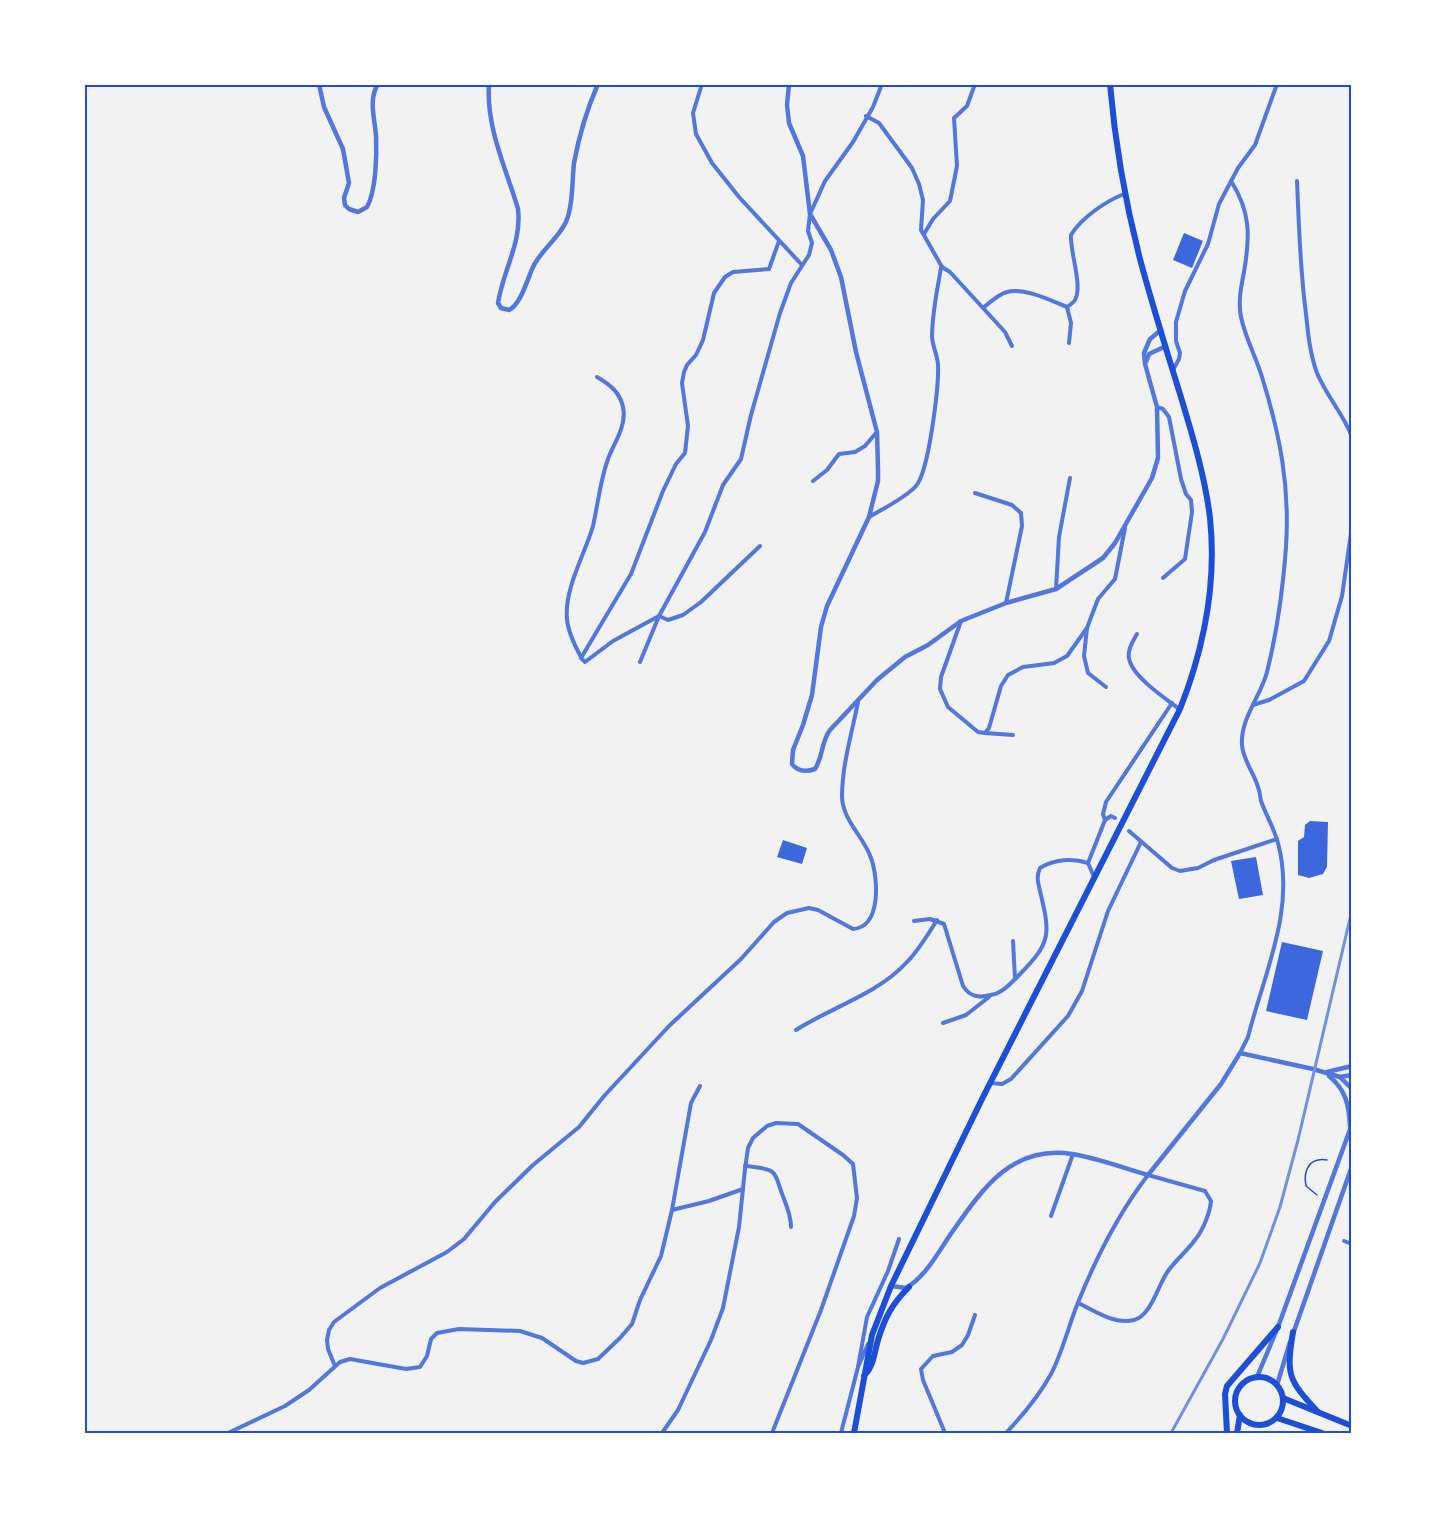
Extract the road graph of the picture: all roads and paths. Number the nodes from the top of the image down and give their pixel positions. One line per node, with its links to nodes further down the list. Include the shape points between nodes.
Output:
1 (319, 84): 2 (street, via 326,113 342,148 349,183 345,205 358,212 367,207 373,188 373,98)
2 (378, 84)
3 (489, 84): 4 (street, via 491,123 518,209 514,251 498,303 509,310 519,302 535,263 565,224 584,117)
4 (598, 84)
5 (702, 84): 17 (street, via 693,113 696,134 719,172)
6 (789, 84): 15 (street, via 789,123 803,156)
7 (882, 84): 11 (street)
8 (975, 84): 16 (street, via 966,105 954,118 957,166 950,201)
9 (1110, 84): 14 (main road)
10 (1277, 84): 12 (street, via 1255,145)
11 (866, 116): 15 (street, via 825,181); 16 (street, via 879,123 912,168 923,200)
12 (1231, 181): 27 (street, via 1219,204 1208,244 1185,291 1176,322 1180,353); 51 (street, via 1244,203 1248,220 1241,317 1276,422 1286,494 1281,601 1267,674)
13 (1297, 181): 31 (street, via 1300,272 1310,347 1327,395 1345,418)
14 (1124, 194): 20 (street, via 1086,219 1071,235 1078,287 1075,300); 22 (main road)
15 (810, 214): 18 (street, via 808,231 812,243); 30 (street, via 841,277)
16 (924, 235): 19 (street)
17 (779, 241): 18 (street); 46 (street, via 769,269 733,272 714,293 703,340 687,365 682,382 688,426 685,453 663,491 631,574)
18 (802, 265): 42 (street, via 780,313 741,459 723,485 705,532)
19 (942, 267): 21 (street); 35 (street, via 932,336 938,363 935,411 920,481 910,492)
20 (1067, 307): 21 (street, via 1016,290 1006,292); 23 (street, via 1071,323)
21 (984, 308): 24 (street)
22 (1161, 330): 25 (main road); 26 (street, via 1146,344)
23 (1069, 343)
24 (1012, 346)
25 (1166, 346): 26 (street, via 1149,354); 27 (main road)
26 (1145, 364): 29 (street)
27 (1173, 371): 52 (main road, via 1199,460 1211,538 1206,621 1192,679)
28 (597, 377): 46 (street, via 614,388 623,407 621,431 603,474 592,529 569,597 567,618)
29 (1157, 407): 36 (street, via 1158,458 1152,478); 39 (street, via 1169,417 1192,512 1185,559)
30 (877, 432): 33 (street, via 855,452 839,454); 35 (street, via 878,481)
31 (1352, 437)
32 (1070, 478): 40 (street, via 1059,537)
33 (813, 481)
34 (975, 493): 41 (street, via 1012,505 1021,513 1022,526)
35 (869, 517): 49 (street, via 827,606 812,695 793,750 795,768 815,769 825,736)
36 (1126, 524): 40 (street, via 1102,558); 44 (street, via 1116,579 1098,599)
37 (1352, 526): 51 (street, via 1342,596 1329,641 1304,681)
38 (760, 546): 42 (street, via 691,610 668,620)
39 (1163, 578)
40 (1056, 589): 41 (street)
41 (1006, 603): 43 (street)
42 (659, 616): 46 (street, via 613,640 591,659 585,662); 47 (street)
43 (961, 621): 49 (street, via 891,667); 53 (street, via 940,689 948,707 978,732)
44 (1087, 628): 48 (street, via 1084,656 1088,673); 53 (street, via 1067,656 1054,663 1023,667 1008,675)
45 (1137, 634): 50 (street, via 1129,651 1130,662)
46 (581, 658)
47 (640, 662)
48 (1106, 687)
49 (858, 702): 98 (street, via 842,798 846,814 871,858 877,895 870,919 859,929 853,929 809,908 786,913 774,922 669,1026 579,1127 495,1202 464,1239 380,1288 334,1322 327,1341)
50 (1172, 703): 52 (street); 56 (street, via 1106,802)
51 (1252, 706): 58 (street, via 1242,744)
52 (1180, 709): 61 (main road)
53 (985, 733): 54 (street)
54 (1013, 735)
55 (1115, 818): 56 (street)
56 (1105, 820): 60 (street)
57 (1129, 831): 59 (street)
58 (1277, 839): 59 (street, via 1180,871); 69 (street, via 1284,872 1284,901 1248,1037)
59 (1141, 842): 74 (street, via 1108,911 1082,991 1068,1016 1011,1079 1002,1084)
60 (1088, 863): 61 (street); 65 (street, via 1071,860 1040,868 1037,880 1047,919 1046,941 1037,957)
61 (1095, 878): 74 (main road)
62 (937, 920): 63 (street); 66 (street, via 944,924 967,993 976,997); 68 (street, via 908,962 892,976)
63 (914, 921)
64 (1013, 941): 65 (street)
65 (1015, 979): 66 (street)
66 (992, 995): 67 (street, via 966,1015)
67 (942, 1023)
68 (796, 1030)
69 (1240, 1053): 71 (street); 82 (street, via 1221,1084)
70 (1352, 1066): 71 (street)
71 (1324, 1072): 73 (street); 77 (street, via 1342,1088)
72 (1352, 1076): 73 (street)
73 (1340, 1077): 76 (street)
74 (990, 1083): 91 (main road)
75 (700, 1086): 85 (street, via 691,1103)
76 (1352, 1089)
77 (1351, 1126): 95 (street)
78 (1072, 1154): 82 (street); 86 (street); 92 (street, via 1033,1154 999,1173)
79 (1327, 1160): 84 (path, via 1311,1163 1305,1177 1309,1190)
80 (745, 1166): 83 (street); 87 (street, via 767,1169 777,1176); 112 (street, via 753,1138 767,1126 798,1124 853,1164 856,1181 854,1216)
81 (1352, 1166): 96 (street)
82 (1148, 1175): 93 (street, via 1114,1228); 93 (street, via 1205,1191 1211,1201 1196,1239 1168,1270 1146,1313 1139,1318 1113,1320)
83 (743, 1189): 85 (street); 111 (street, via 723,1308 678,1410)
84 (1323, 1197)
85 (672, 1210): 98 (street, via 661,1256 632,1324 598,1359 583,1364 542,1338 520,1331 459,1329 437,1333 420,1367 406,1369 350,1359)
86 (1051, 1216)
87 (791, 1227)
88 (899, 1239): 99 (street, via 867,1317)
89 (1344, 1241): 90 (street)
90 (1352, 1244)
91 (891, 1286): 92 (street); 97 (main road)
92 (909, 1287): 100 (main road, via 894,1301 871,1368)
93 (1078, 1303): 116 (street, via 1051,1373 1029,1408)
94 (975, 1315): 115 (street, via 962,1345 933,1356 921,1369)
95 (1278, 1327): 101 (street); 117 (main road, via 1227,1386)
96 (1293, 1332): 102 (street); 104 (main road, via 1290,1376)
97 (872, 1335): 99 (street); 100 (main road)
98 (335, 1366): 110 (street, via 285,1406)
99 (858, 1367): 113 (street)
100 (864, 1376): 114 (main road)
101 (1257, 1377): 102 (main road); 105 (main road, via 1244,1383 1236,1395)
102 (1277, 1385): 103 (main road)
103 (1283, 1398): 104 (main road); 106 (main road)
104 (1318, 1412): 108 (main road)
105 (1240, 1416): 107 (main road); 118 (main road)
106 (1277, 1418): 107 (main road); 109 (main road)
107 (1263, 1425): 119 (main road)
108 (1352, 1426)
109 (1320, 1432): 120 (main road)
110 (228, 1433)
111 (662, 1433)
112 (772, 1433)
113 (841, 1433)
114 (854, 1433)
115 (945, 1433)
116 (1006, 1433)
117 (1227, 1433)
118 (1237, 1433)
119 (1258, 1433)
120 (1308, 1433)

